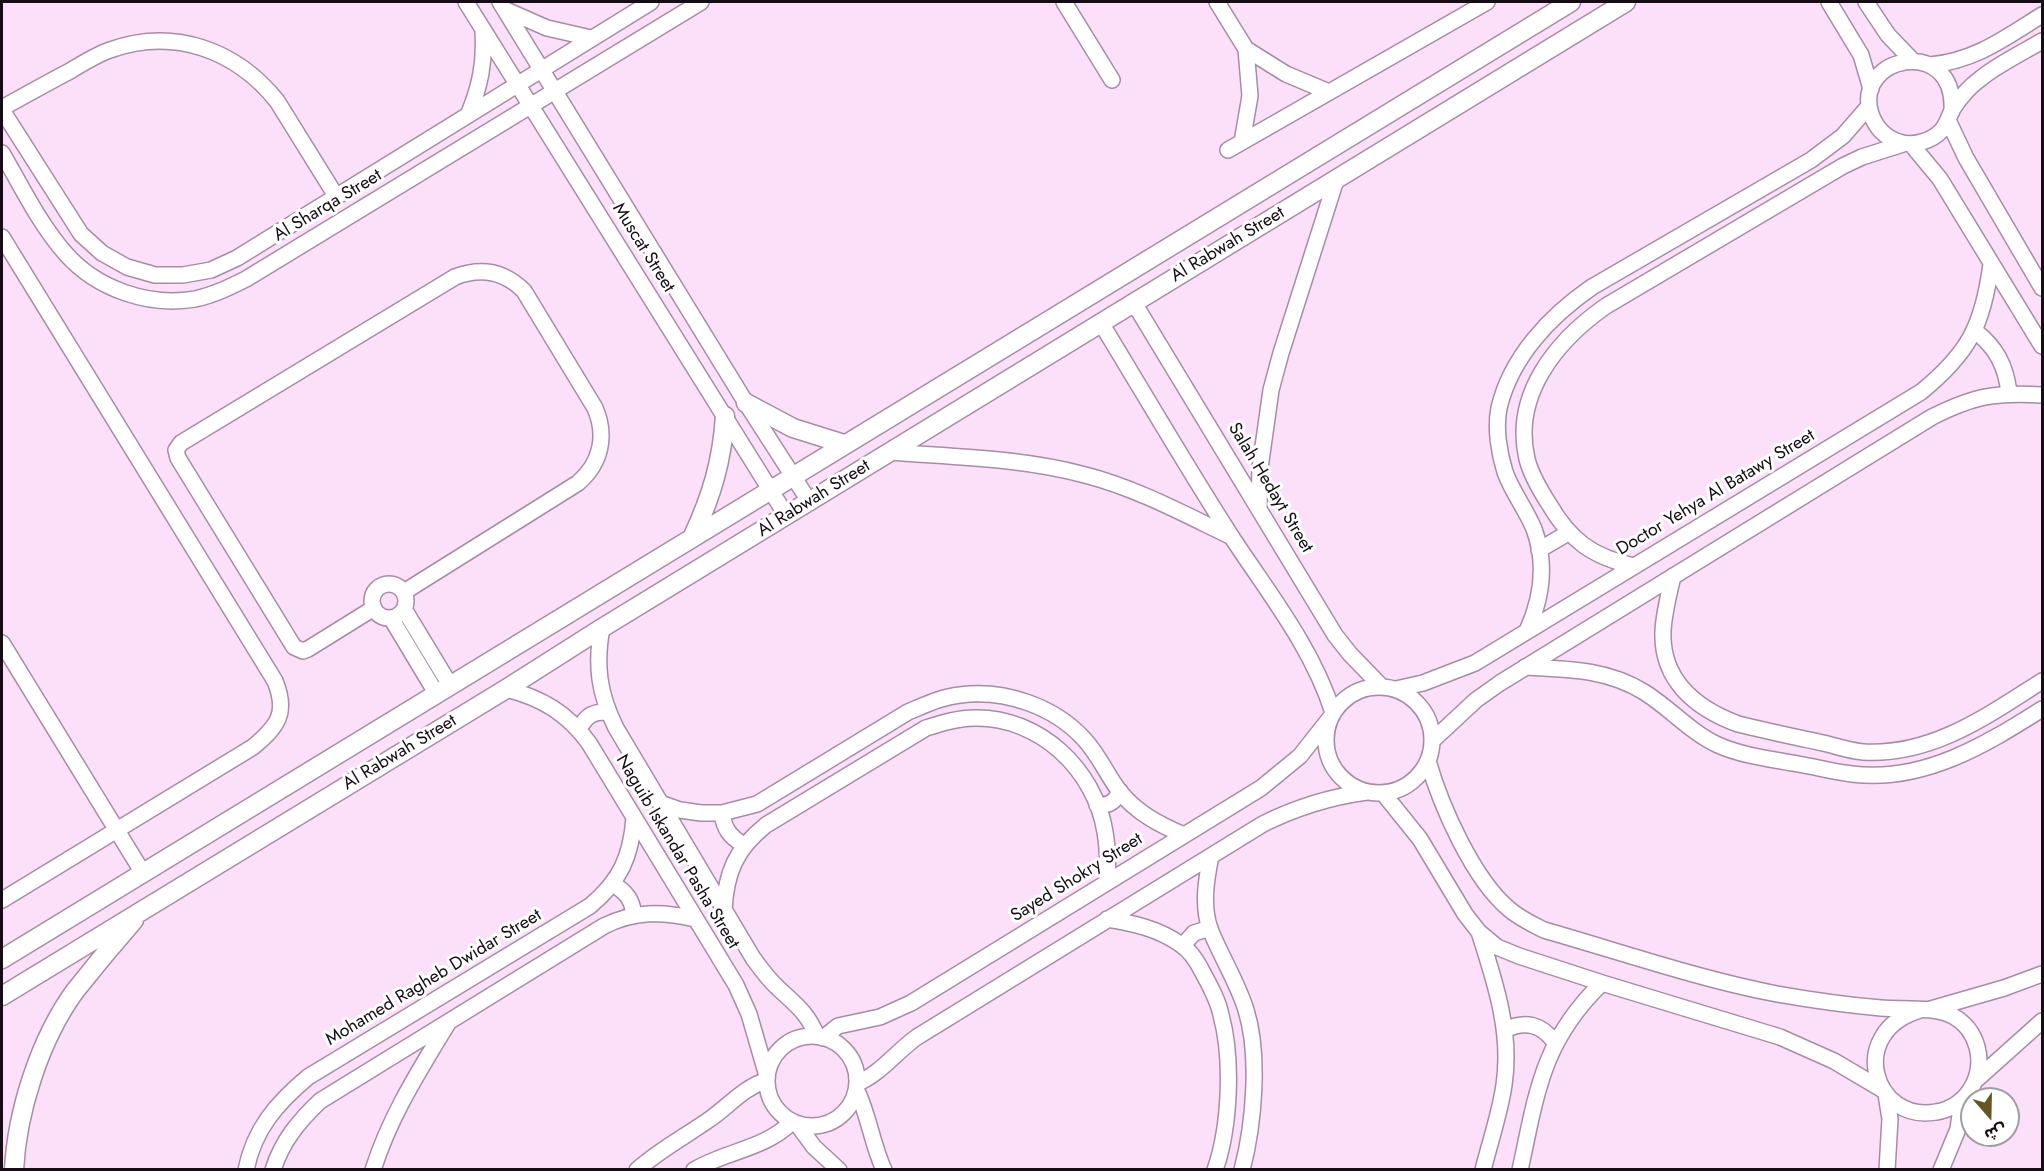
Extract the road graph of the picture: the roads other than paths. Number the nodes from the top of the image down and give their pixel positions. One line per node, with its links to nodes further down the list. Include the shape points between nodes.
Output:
1 (466, 2): 15 (street, Muscat Street)
2 (651, 2): 16 (street, Al Sharqa Street)
3 (700, 2): 25 (street, Al Sharqa Street)
4 (1064, 2): 22 (street)
5 (1217, 2): 18 (street)
6 (1459, 2): 14 (street)
7 (1487, 2): 14 (street)
8 (1570, 2): 27 (street, Al Rabwah Street)
9 (1626, 2): 33 (street, Al Rabwah Street)
10 (1829, 2): 24 (street, via 1861,55)
11 (1866, 2): 19 (street, via 1888,35)
12 (502, 6): 16 (street, via 547,28); 21 (street, Muscat Street)
13 (2043, 15): 20 (street, via 1985,50 1949,63)
14 (1453, 21): 26 (street)
15 (482, 29): 23 (street, Muscat Street); 31 (street, via 482,72)
16 (591, 38): 21 (street, Al Sharqa Street)
17 (2043, 41): 32 (street, via 1979,80)
18 (1246, 49): 26 (street, via 1286,74); 34 (street, via 1250,96)
19 (1913, 61): 20 (street); 24 (street, via 1887,68)
20 (1930, 65): 32 (street, via 1949,84)
21 (541, 69): 23 (street, Al Sharqa Street); 25 (street, Muscat Street)
22 (1112, 80)
23 (516, 84): 29 (street, Muscat Street); 31 (street, Al Sharqa Street)
24 (1871, 89): 28 (street)
25 (555, 90): 29 (street, Al Sharqa Street); 49 (street, Muscat Street)
26 (1329, 92): 34 (street)
27 (1415, 96): 33 (street); 51 (street, Al Rabwah Street)
28 (1869, 105): 35 (street, via 1878,127); 61 (street, via 1843,136 1811,160 1573,300 1548,322 1527,349 1499,409 1498,431 1506,473)
29 (530, 106): 37 (street, Al Sharqa Street, via 246,279 221,292 194,299 138,297 87,273 50,232); 50 (street, Muscat Street)
30 (2, 109): 39 (street, via 102,53 134,42 183,42 235,62 266,88); 39 (street, Al Sharqa Street, via 81,234 102,253 127,267 154,274 183,275 211,270)
31 (469, 113): 39 (street, Al Sharqa Street)
32 (1950, 116): 35 (street, via 1933,137); 42 (street, via 1966,159)
33 (1432, 121): 38 (street, Al Rabwah Street)
34 (1242, 142): 36 (street)
35 (1907, 144): 41 (street, via 1940,178); 58 (street, via 1862,157 1824,177 1606,306 1559,347 1529,396 1523,439 1535,481)
36 (1228, 150)
37 (2, 153)
38 (1336, 180): 43 (street, Al Rabwah Street); 56 (street, via 1271,390)
39 (336, 196)
40 (2, 237): 90 (street, via 282,697 280,717 270,734)
41 (1991, 264): 45 (street, Doctor Yehya Al Batawy Street, via 1987,298); 46 (street)
42 (2042, 285)
43 (1134, 303): 44 (street, Al Rabwah Street); 56 (street, Salah Hedayt Street)
44 (1101, 323): 52 (street, Al Rabwah Street); 60 (street)
45 (1975, 331): 47 (street, via 2000,357); 62 (street, Doctor Yehya Al Batawy Street, via 1942,375 1921,392)
46 (2043, 346)
47 (2009, 393): 48 (street); 63 (street, via 1956,405 1932,417)
48 (2043, 395)
49 (746, 403): 51 (street, via 793,428); 53 (street, Muscat Street)
50 (726, 416): 54 (street, Muscat Street); 59 (street, via 716,478)
51 (844, 444): 53 (street, Al Rabwah Street)
52 (890, 452): 55 (street, Al Rabwah Street); 60 (street, via 1006,461 1085,475 1124,487)
53 (793, 476): 54 (street, Al Rabwah Street); 55 (street, Muscat Street)
54 (771, 489): 57 (street, Muscat Street); 59 (street, Al Rabwah Street)
55 (809, 501): 57 (street, Al Rabwah Street)
56 (1259, 507): 73 (street, Salah Hedayt Street, via 1335,635 1350,654)
57 (786, 515): 67 (street, Al Rabwah Street)
58 (1569, 533): 61 (street); 62 (street, via 1599,555)
59 (693, 537): 74 (street, Al Rabwah Street)
60 (1232, 537): 79 (street, via 1313,663 1325,687)
61 (1539, 550): 68 (street, via 1540,592)
62 (1634, 566): 68 (street, Doctor Yehya Al Batawy Street)
63 (1673, 576): 70 (street); 72 (street, via 1663,630 1664,650)
64 (404, 592): 65 (street, via 395,584 380,586 374,593); 65 (street, via 578,483 593,468 600,448 601,427 596,408 524,291 501,275 478,271 455,277 181,443 176,450 294,647 308,649); 66 (street, via 406,597)
65 (374, 608): 66 (street, via 381,616)
66 (398, 613): 74 (street)
67 (602, 628): 75 (street, Al Rabwah Street); 78 (street, Naguib Iskandar Pasha Street, via 598,670)
68 (1527, 632): 73 (street, Doctor Yehya Al Batawy Street, via 1466,667 1423,683)
69 (2, 643): 90 (street)
70 (1525, 667): 76 (street, via 1602,674 1624,681); 81 (street, via 1476,700)
71 (2043, 681): 72 (street, via 1947,737 1888,752 1861,752 1738,724 1720,718)
72 (1679, 686): 76 (street)
73 (1389, 688): 79 (street, via 1354,693); 81 (street, via 1418,703 1426,714)
74 (443, 689): 94 (street, Al Rabwah Street)
75 (506, 689): 80 (street, Naguib Iskandar Pasha Street, via 546,702); 98 (street, Al Rabwah Street)
76 (1663, 705): 77 (street, via 1698,734 1739,753 1853,774 1918,770 1950,760)
77 (2043, 710)
78 (608, 712): 80 (street, via 590,715); 86 (street, Naguib Iskandar Pasha Street)
79 (1332, 716): 84 (street, via 1326,733 1331,764 1346,781); 91 (street, Sayed Shokry Street, via 1281,773)
80 (579, 729): 89 (street, Naguib Iskandar Pasha Street)
81 (1433, 740): 82 (street)
82 (1428, 761): 85 (street, via 1410,783); 110 (street, via 1441,801 1484,881 1503,904 1526,922 1742,986 1848,1005)
83 (1120, 791): 87 (street, via 1112,803); 88 (street, via 1083,738 1063,720 1014,698 959,695 908,712 757,804); 91 (street, via 1149,818)
84 (1367, 792): 85 (street); 93 (street, via 1314,802 1287,812)
85 (1383, 793): 104 (street, via 1409,823)
86 (660, 803): 88 (street, via 680,810); 99 (street, Naguib Iskandar Pasha Street)
87 (1097, 805): 92 (street, via 1082,775 1047,739 1000,720 950,720 926,728 896,746 766,825); 95 (street, via 1105,830)
88 (722, 813): 92 (street, via 728,832)
89 (634, 818): 96 (street, Mohamed Ragheb Dwidar Street, via 632,841); 102 (street, Naguib Iskandar Pasha Street)
90 (116, 830): 94 (street); 97 (street)
91 (1184, 835): 95 (street, Sayed Shokry Street)
92 (744, 845): 99 (street, via 725,887)
93 (1211, 856): 101 (street); 103 (street, via 1206,888)
94 (143, 873): 106 (street, Al Rabwah Street)
95 (1107, 882): 114 (street, Sayed Shokry Street, via 911,1003 880,1017 838,1026)
96 (613, 884): 100 (street, via 629,897); 125 (street, Mohamed Ragheb Dwidar Street, via 591,906 308,1077 282,1099 262,1125)
97 (2, 900)
98 (145, 908): 109 (street, Al Rabwah Street); 124 (street, via 74,993 52,1032 34,1072 22,1115)
99 (724, 910): 114 (street, Naguib Iskandar Pasha Street, via 758,966 802,1009)
100 (634, 915): 102 (street, via 664,913); 111 (street, via 604,926)
101 (1107, 918): 105 (street, via 1134,923); 118 (street, via 917,1037)
102 (695, 919): 116 (street, Naguib Iskandar Pasha Street, via 736,985 749,1014)
103 (1210, 928): 105 (street, via 1194,933); 133 (street, via 1237,986 1252,1036 1250,1121)
104 (1479, 932): 108 (street, via 1497,947); 113 (street)
105 (1182, 945): 132 (street, via 1212,989 1226,1038 1226,1122)
106 (2, 959)
107 (2043, 974): 110 (street)
108 (1602, 983): 115 (street, via 1584,1000); 120 (street, via 1780,1037 1834,1061)
109 (2, 996)
110 (1924, 1010): 117 (street, via 1953,1016 1971,1033 1979,1056); 120 (street, via 1905,1015 1883,1034 1877,1047 1876,1069)
111 (449, 1021): 126 (street, via 320,1101 284,1142); 127 (street, via 400,1103)
112 (2043, 1022): 117 (street)
113 (1505, 1030): 115 (street, via 1515,1025 1539,1027); 134 (street, via 1504,1085)
114 (820, 1037): 116 (street, via 790,1042 771,1062); 118 (street, via 834,1042 852,1059)
115 (1555, 1043): 135 (street, via 1538,1090)
116 (767, 1078): 123 (street, via 773,1105); 128 (street, via 739,1094)
117 (1975, 1081): 119 (street)
118 (857, 1087): 123 (street, via 852,1103 834,1121 822,1126); 131 (street)
119 (1971, 1087)
120 (1885, 1092): 121 (street, via 1896,1104 1923,1113 1951,1108); 136 (street, via 1890,1119)
121 (1960, 1101)
122 (1960, 1114): 137 (street)
123 (794, 1123): 129 (street, via 768,1140); 130 (street)
124 (14, 1170)
125 (246, 1170)
126 (273, 1170)
127 (373, 1170)
128 (638, 1170)
129 (694, 1170)
130 (838, 1170)
131 (884, 1170)
132 (1215, 1170)
133 (1242, 1170)
134 (1483, 1170)
135 (1520, 1170)
136 (1887, 1170)
137 (1941, 1170)

